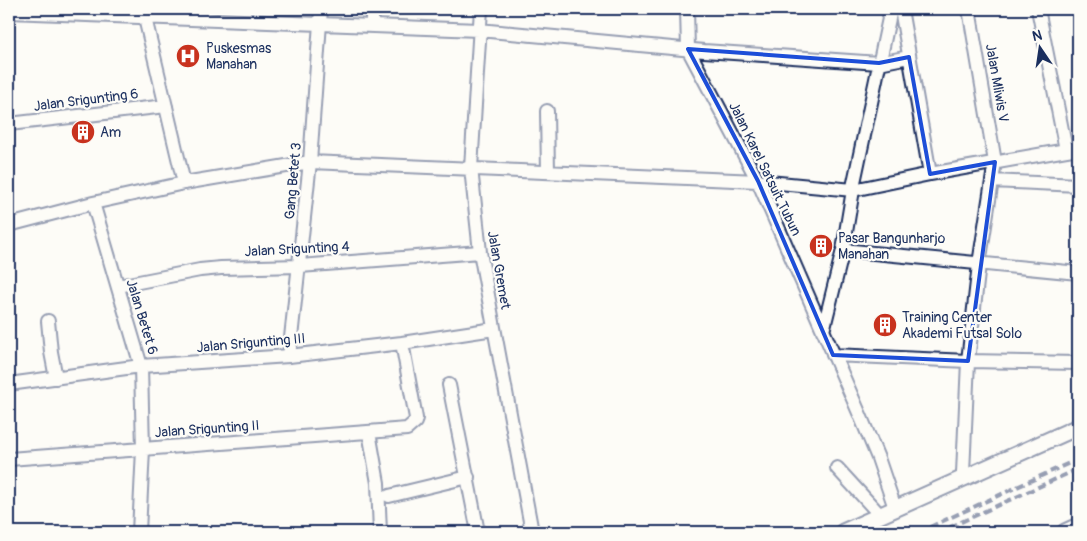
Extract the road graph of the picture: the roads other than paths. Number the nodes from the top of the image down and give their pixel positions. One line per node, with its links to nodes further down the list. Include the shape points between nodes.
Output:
1 (321, 9): 11 (street, Gang Betet 3)
2 (372, 9): 12 (street)
3 (481, 9): 13 (street, Jalan Gremet)
4 (687, 9): 14 (street, Jalan Karel Satsuit Tubun)
5 (891, 9): 16 (street)
6 (901, 9): 15 (street)
7 (969, 9): 22 (street, Jalan Mliwis V)
8 (1038, 9): 20 (street)
9 (9, 12): 10 (street)
10 (145, 14): 11 (street); 17 (street)
11 (320, 23): 12 (street); 21 (street, Gang Betet 3)
12 (372, 26): 13 (street)
13 (479, 30): 14 (street); 23 (street, Jalan Gremet)
14 (688, 49): 16 (street); 26 (street, Jalan Karel Satsuit Tubun)
15 (909, 57): 16 (street); 25 (street)
16 (879, 62): 30 (street)
17 (166, 106): 19 (street, Jalan Srigunting 6); 28 (street)
18 (547, 111): 24 (street)
19 (9, 124)
20 (1072, 149): 22 (street)
21 (310, 162): 23 (street); 28 (street); 36 (street, Gang Betet 3)
22 (995, 162): 25 (street); 27 (street, Jalan Mliwis V)
23 (471, 168): 24 (street); 34 (street, Jalan Gremet)
24 (548, 172): 26 (street)
25 (930, 174): 30 (street)
26 (758, 181): 30 (street); 41 (street, Jalan Karel Satsuit Tubun)
27 (992, 181): 29 (street); 35 (street, Jalan Mliwis V)
28 (184, 183): 31 (street)
29 (1078, 185)
30 (853, 189): 33 (street)
31 (93, 203): 32 (street); 38 (street, Jalan Betet 6)
32 (9, 225)
33 (843, 250): 35 (street); 41 (street)
34 (480, 252): 36 (street, Jalan Srigunting 4); 40 (street, Jalan Gremet)
35 (979, 264): 37 (street); 45 (street, Jalan Mliwis V)
36 (300, 266): 38 (street, Jalan Srigunting 4, via 200,270); 44 (street, Gang Betet 3)
37 (1078, 274)
38 (118, 286): 47 (street, Jalan Betet 6)
39 (48, 322): 48 (street)
40 (494, 329): 42 (street, Jalan Srigunting III); 65 (street, Jalan Gremet)
41 (823, 330): 43 (street, Jalan Karel Satsuit Tubun)
42 (402, 343): 44 (street, Jalan Srigunting III); 52 (street, Jalan Srigunting II, via 416,418 407,429)
43 (833, 355): 45 (street); 59 (street, Jalan Karel Satsuit Tubun, via 878,458)
44 (289, 356): 47 (street, Jalan Srigunting III)
45 (968, 361): 46 (street); 56 (street, Jalan Mliwis V)
46 (1078, 363)
47 (142, 366): 48 (street, Jalan Srigunting III); 53 (street, Jalan Betet 6)
48 (56, 378): 49 (street, Jalan Srigunting III)
49 (9, 384)
50 (449, 385): 57 (street)
51 (1078, 427): 59 (main road)
52 (369, 432): 53 (street, Jalan Srigunting II); 63 (street, via 378,483)
53 (144, 449): 54 (street, Jalan Srigunting II); 62 (street, Jalan Betet 6)
54 (9, 459)
55 (837, 468): 60 (street)
56 (963, 473)
57 (468, 477): 58 (street); 64 (street)
58 (389, 496)
59 (895, 508): 60 (main road)
60 (880, 515): 66 (main road)
61 (1078, 526): 67 (main road)
62 (139, 532)
63 (380, 532)
64 (478, 532)
65 (532, 532)
66 (843, 532)
67 (1065, 532)

